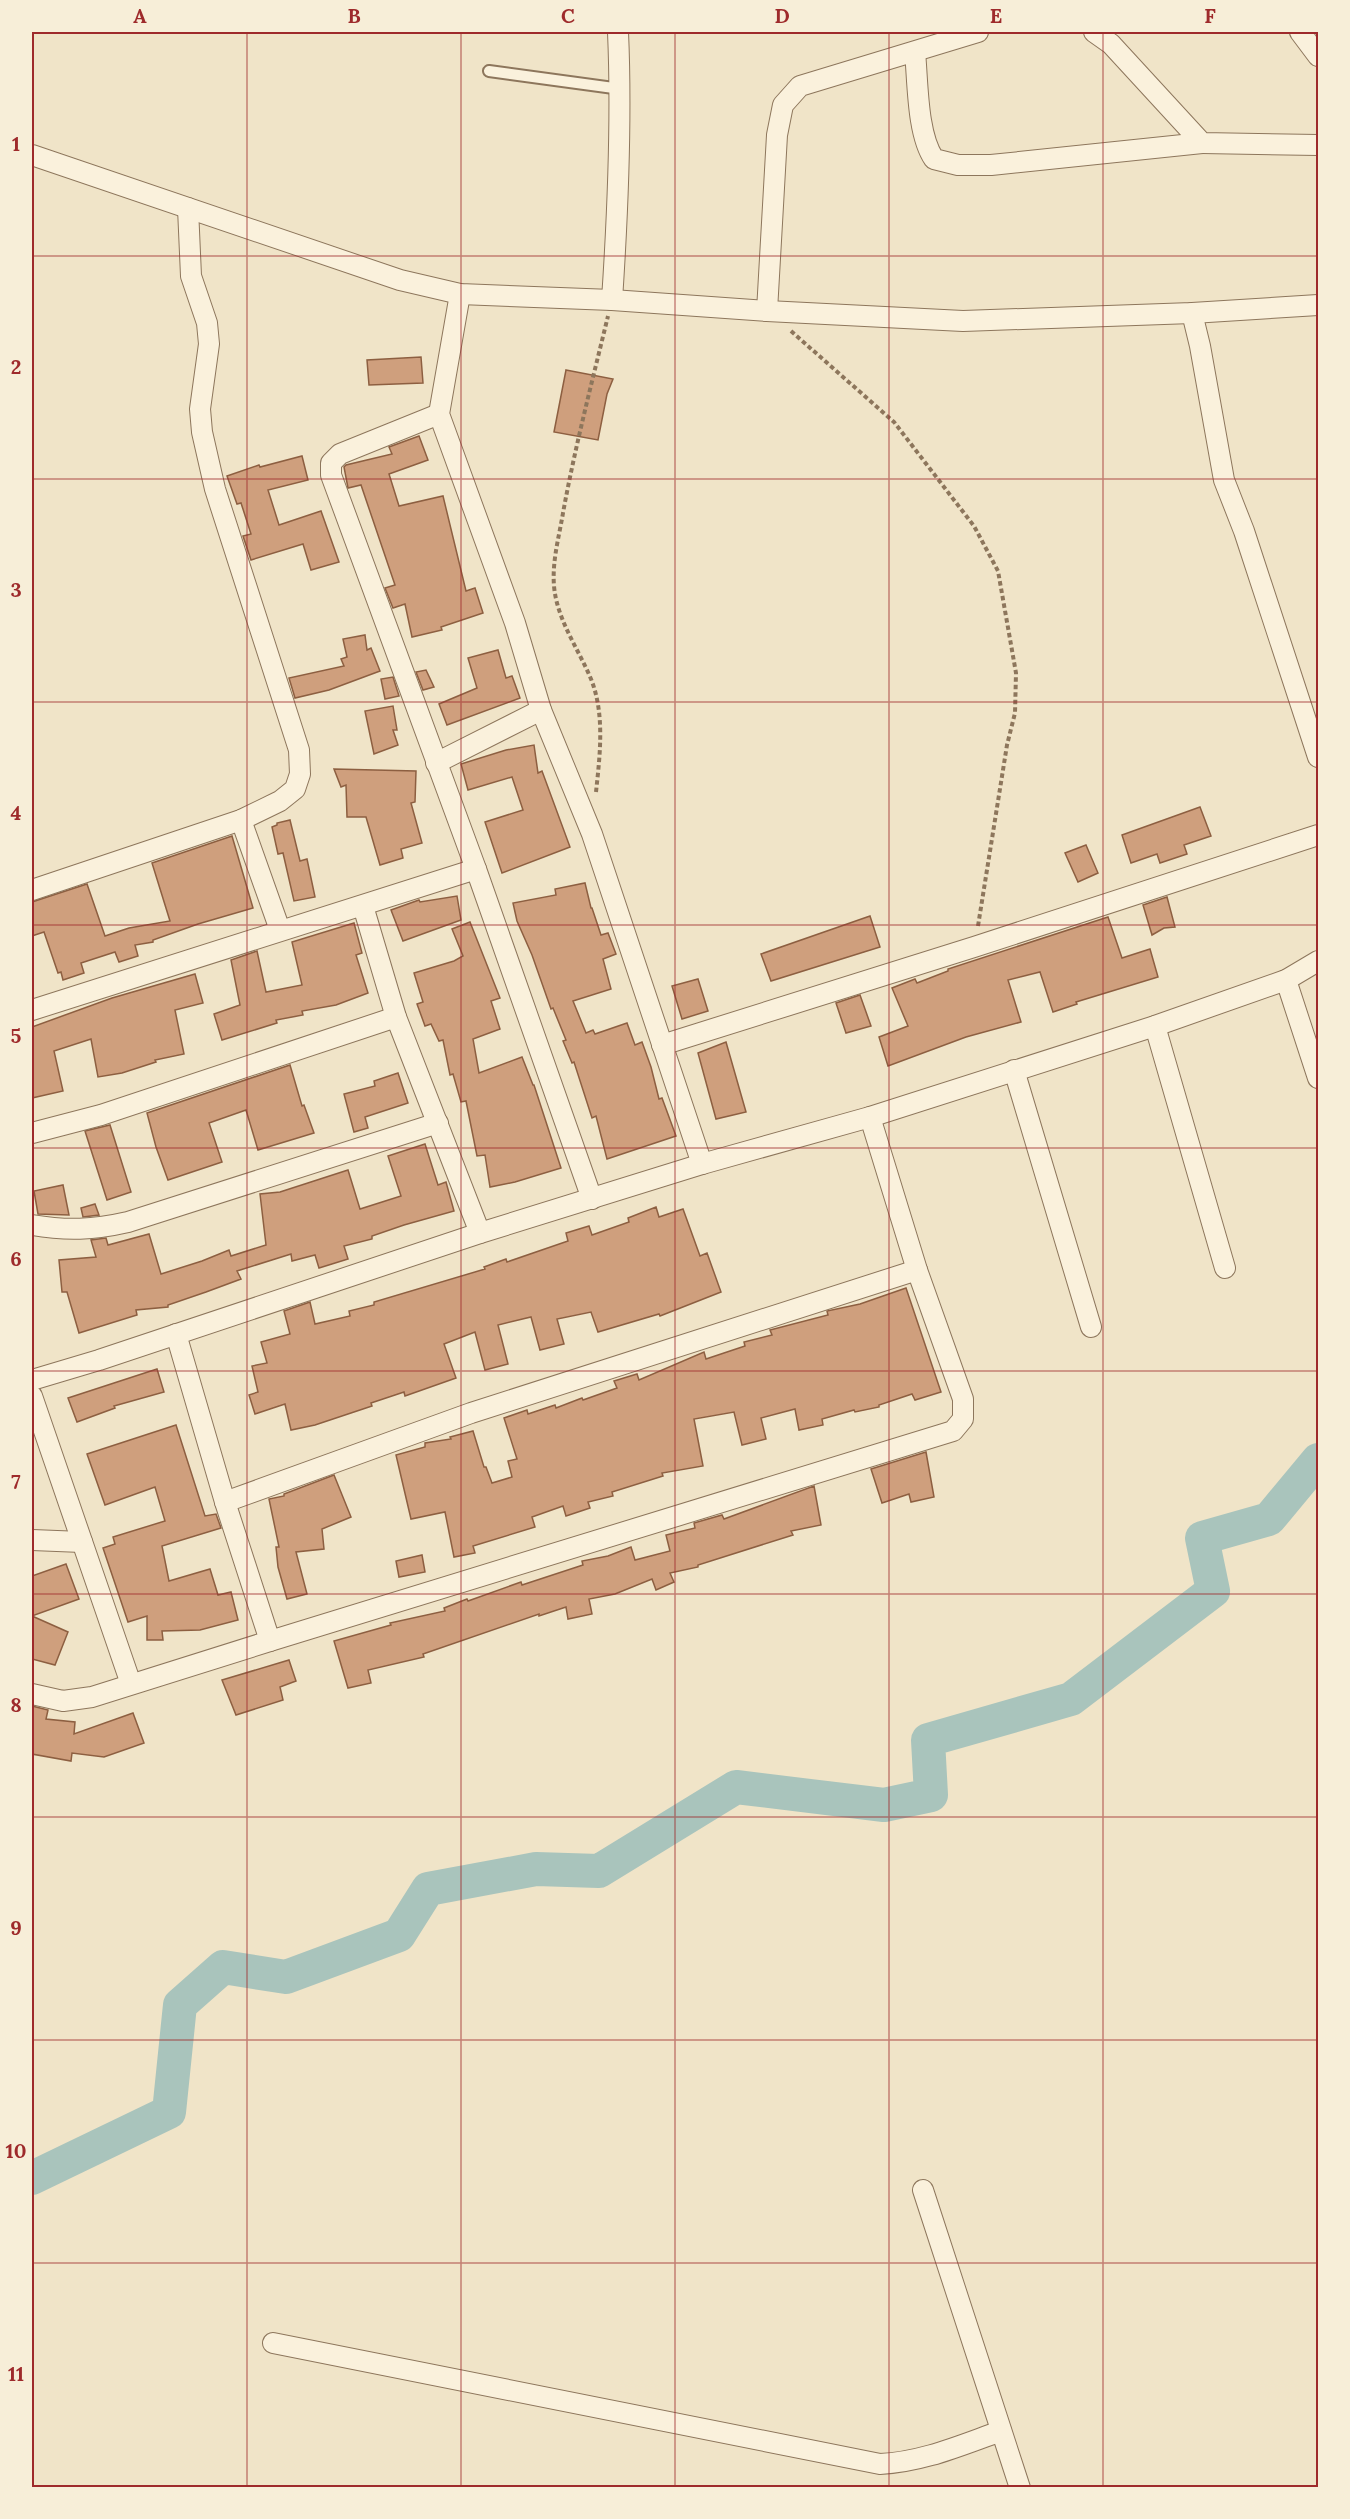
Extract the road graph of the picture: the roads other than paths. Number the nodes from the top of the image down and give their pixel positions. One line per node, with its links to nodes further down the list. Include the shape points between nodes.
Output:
1 (618, 32): 8 (street)
2 (978, 32): 5 (street)
3 (1094, 32): 9 (street, via 1111,44)
4 (1300, 32): 6 (street)
5 (915, 52): 9 (street, via 923,131 934,159 958,165 991,165); 16 (street, via 800,86 783,105 777,135)
6 (1318, 56)
7 (489, 71): 8 (lane)
8 (621, 89): 14 (street)
9 (1202, 143): 10 (street)
10 (1318, 145)
11 (32, 155): 12 (street)
12 (188, 208): 13 (street, via 400,279); 22 (street, via 191,276 207,323 209,344 200,409 202,432 215,489 299,750 300,774 295,789)
13 (460, 294): 14 (street); 18 (street)
14 (612, 300): 16 (street)
15 (1318, 305): 17 (street)
16 (767, 312): 17 (street, via 963,321)
17 (1192, 313): 20 (street, via 1224,480)
18 (439, 414): 19 (street, via 515,623); 21 (street, via 340,453 331,463 331,475)
19 (542, 710): 21 (street); 33 (street, via 591,834)
20 (1318, 757)
21 (436, 763): 24 (street)
22 (241, 820): 25 (street); 27 (street)
23 (1318, 835): 33 (street)
24 (476, 869): 26 (street); 40 (street)
25 (32, 890)
26 (363, 906): 27 (street); 31 (street)
27 (280, 930): 30 (street)
28 (1318, 961): 29 (street)
29 (1286, 980): 32 (street); 35 (street)
30 (32, 1010)
31 (396, 1017): 37 (street); 38 (street, via 101,1115)
32 (1155, 1026): 34 (street); 43 (street)
33 (662, 1045): 39 (street)
34 (1014, 1070): 36 (street); 45 (street)
35 (1318, 1078)
36 (870, 1117): 39 (street); 44 (street)
37 (438, 1123): 41 (street, via 128,1222 96,1229); 42 (street)
38 (32, 1133)
39 (702, 1164): 40 (street)
40 (592, 1198): 42 (street)
41 (32, 1225)
42 (480, 1233): 46 (street)
43 (1225, 1268)
44 (917, 1270): 49 (street, via 471,1413); 52 (street, via 963,1399 963,1419 953,1431)
45 (1091, 1327)
46 (176, 1334): 47 (street); 49 (street)
47 (32, 1380)
48 (32, 1396): 51 (street)
49 (225, 1502): 52 (street)
50 (32, 1540): 51 (street)
51 (82, 1542): 53 (street)
52 (270, 1641): 53 (street)
53 (131, 1684): 54 (street, via 92,1697 63,1701)
54 (32, 1694)
55 (923, 2190): 57 (street)
56 (273, 2343): 57 (street, via 880,2464 927,2458)
57 (1001, 2431): 58 (street)
58 (1020, 2487)

